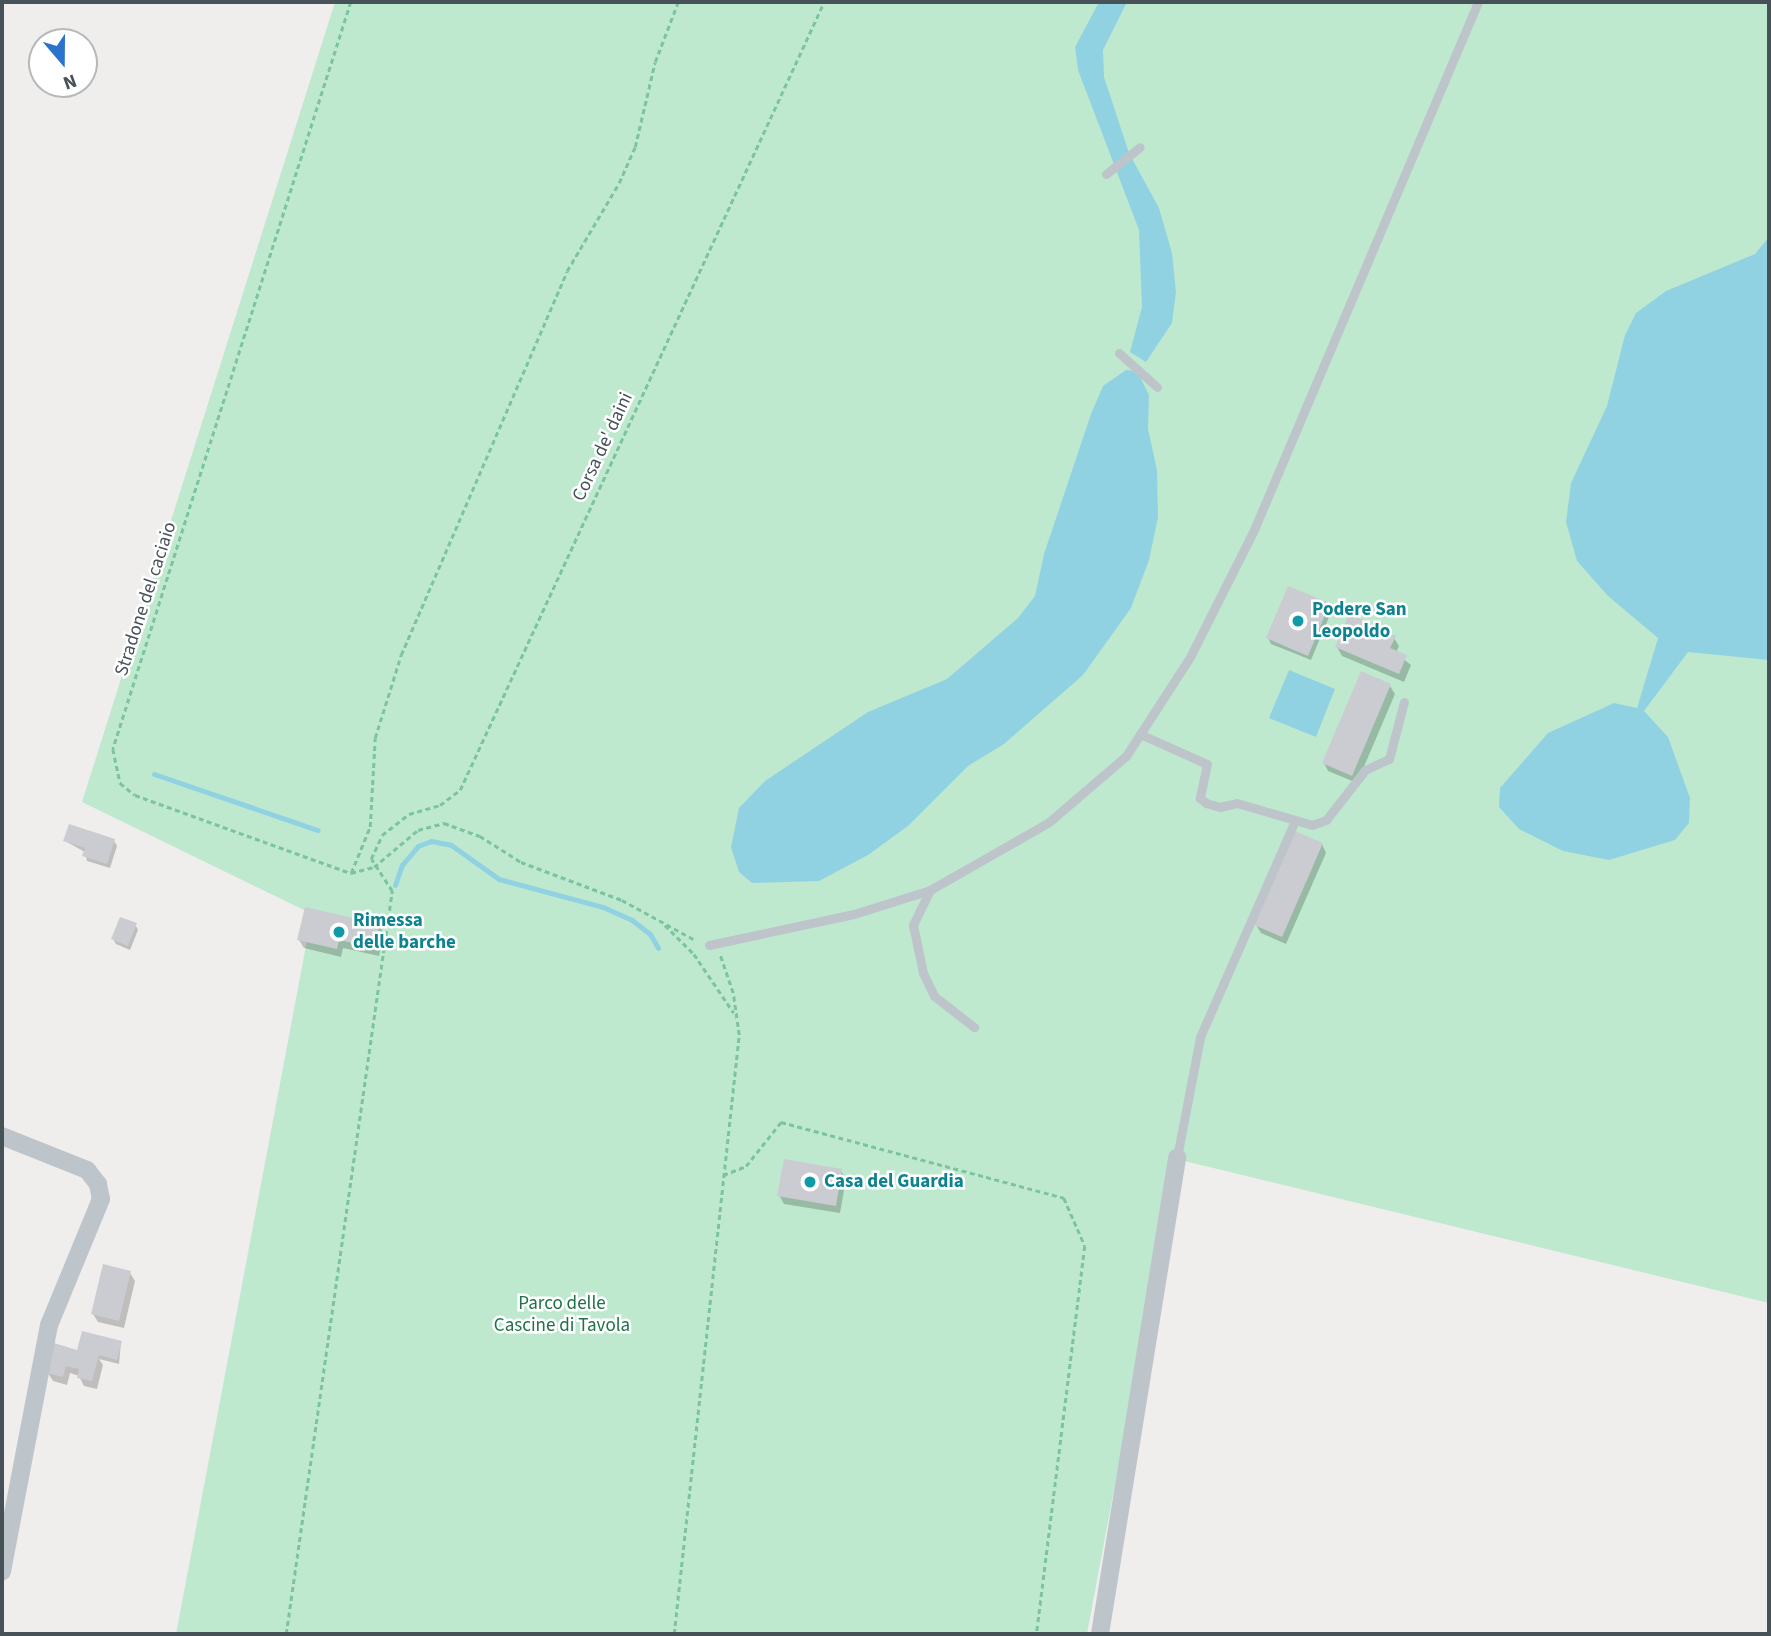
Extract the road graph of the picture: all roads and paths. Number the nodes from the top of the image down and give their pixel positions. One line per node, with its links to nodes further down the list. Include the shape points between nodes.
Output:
1 (351, 2): 13 (path, Stradone del caciaio, via 113,749 120,783 135,795)
2 (678, 2): 13 (path, via 655,62 635,147 620,183 566,271 401,656 375,738 370,827)
3 (824, 2): 12 (path, Corsa de' daini, via 460,790 440,805 410,814 382,835 371,859)
4 (1478, 2): 10 (lane, via 1253,532 1190,657)
5 (1140, 147): 6 (lane)
6 (1106, 174)
7 (1119, 353): 8 (lane)
8 (1157, 387)
9 (1404, 702): 11 (lane, via 1389,760 1365,770 1326,820)
10 (1140, 734): 11 (lane, via 1207,764 1200,798 1206,803 1220,807 1237,803); 14 (lane, via 1126,757 1049,822)
11 (1294, 823): 20 (lane, via 1200,1037)
12 (374, 867): 13 (path); 15 (path, via 418,830 444,823); 23 (path, via 392,891)
13 (351, 873)
14 (930, 891): 16 (lane, via 854,914); 18 (lane, via 913,925 922,973 934,996)
15 (662, 922): 16 (path); 17 (path, via 694,954)
16 (709, 945): 17 (path, via 724,959)
17 (736, 1016): 21 (path, via 739,1035)
18 (974, 1027)
19 (2, 1136): 22 (street, via 87,1170 99,1184 100,1199 49,1325)
20 (1177, 1157): 26 (street)
21 (723, 1175): 24 (path); 25 (path, via 746,1166 781,1122 948,1163 1064,1198 1085,1246)
22 (2, 1572)
23 (286, 1634)
24 (674, 1634)
25 (1037, 1634)
26 (1100, 1634)

